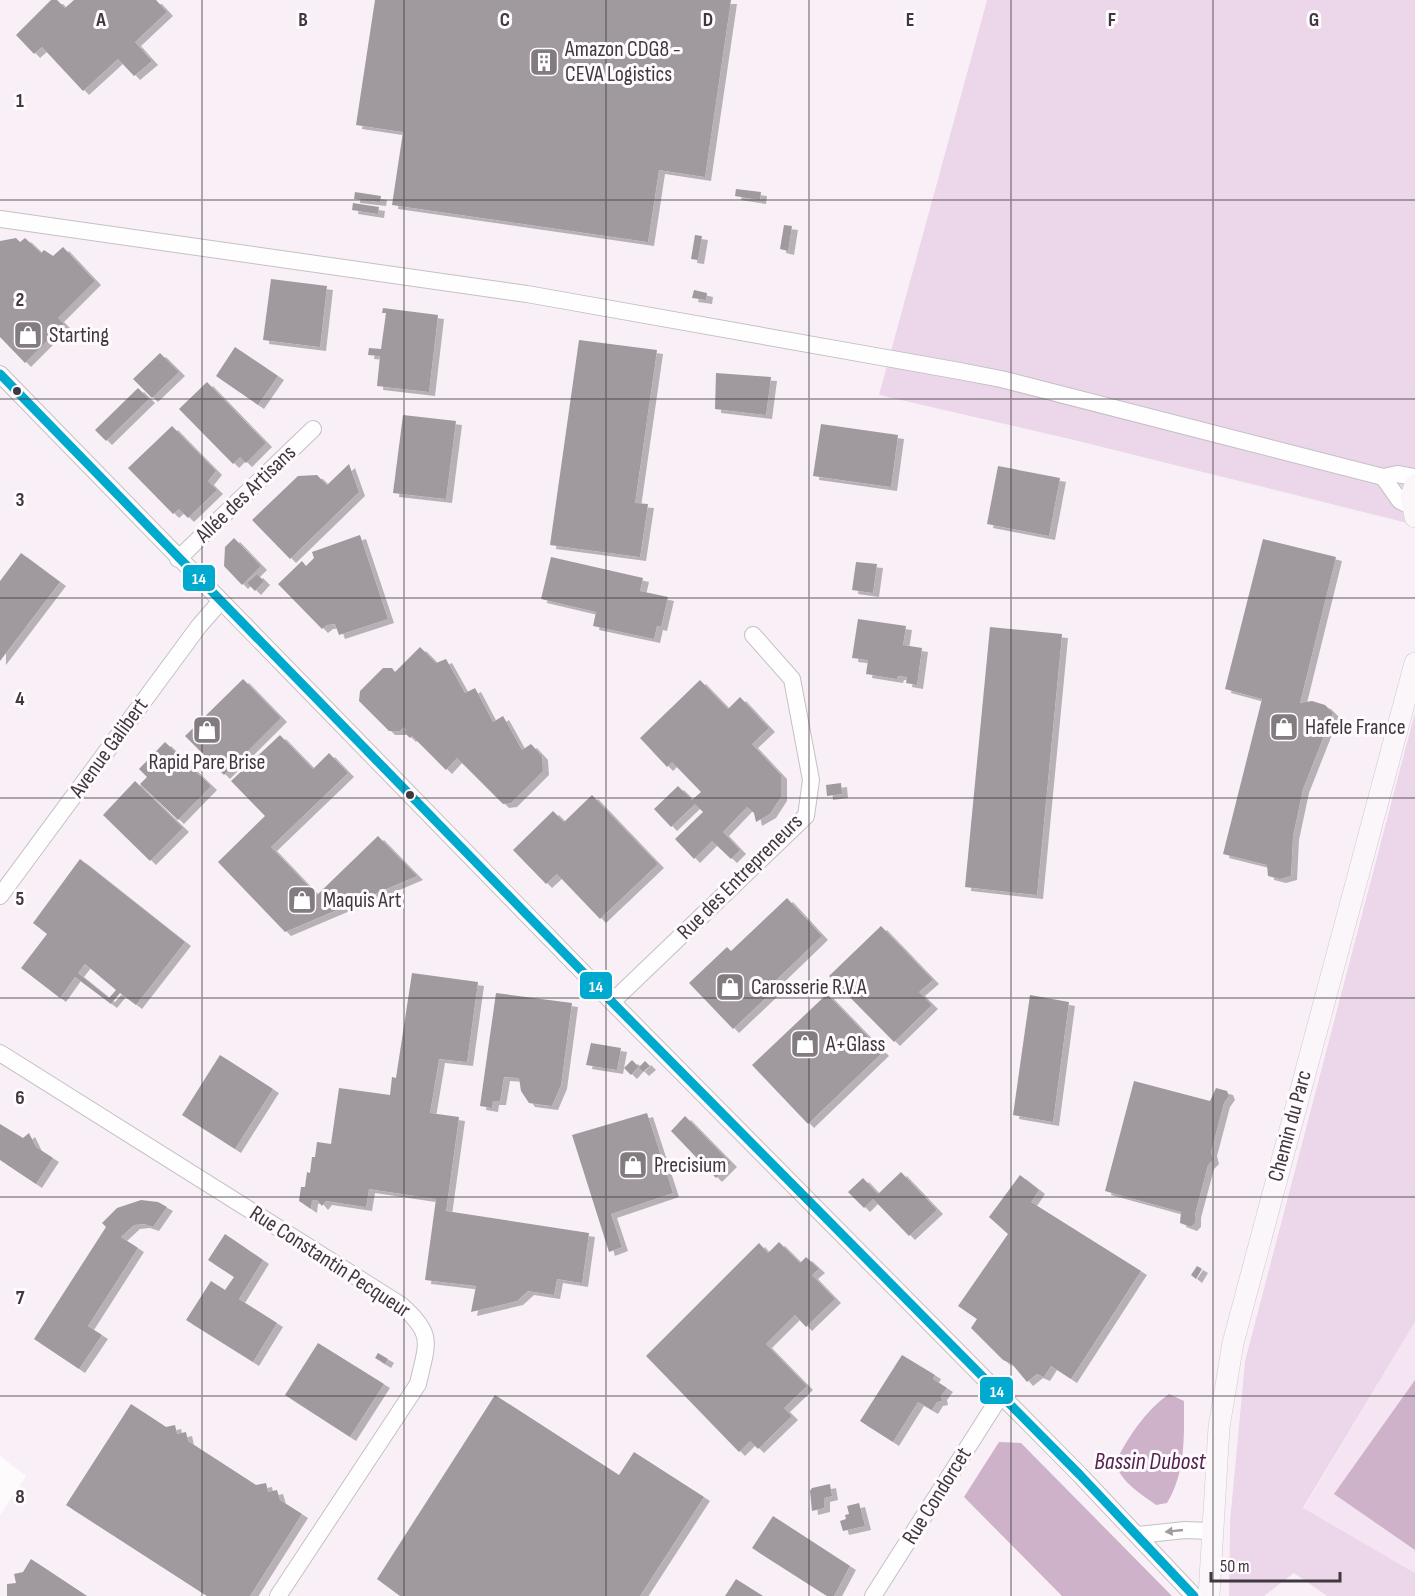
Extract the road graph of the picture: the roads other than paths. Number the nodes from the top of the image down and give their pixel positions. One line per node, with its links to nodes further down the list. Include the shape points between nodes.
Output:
1 (0, 219): 4 (street, via 527,294 943,368 1001,379)
2 (0, 374): 8 (street)
3 (313, 429): 8 (street, Allée des Artisans)
4 (1383, 477): 5 (street); 7 (street)
5 (1415, 477)
6 (1415, 485): 7 (main road)
7 (1413, 512)
8 (178, 559): 9 (street)
9 (220, 602): 12 (street, Avenue Galibert); 13 (street)
10 (753, 634): 13 (street, Rue des Entrepreneurs, via 792,679 811,780 806,816)
11 (1415, 663): 16 (main road, Chemin du Parc, via 1233,1343 1219,1427)
12 (0, 896)
13 (612, 1002): 15 (street)
14 (0, 1053): 18 (street, Rue Constantin Pecqueur, via 402,1305 420,1321 427,1344 418,1384)
15 (1001, 1395): 17 (street); 19 (street, Rue Condorcet)
16 (1211, 1532): 17 (street, one-way to 17, via 1185,1530); 21 (main road, Chemin du Parc)
17 (1138, 1535): 20 (street)
18 (278, 1596)
19 (873, 1596)
20 (1194, 1596)
21 (1209, 1596)

